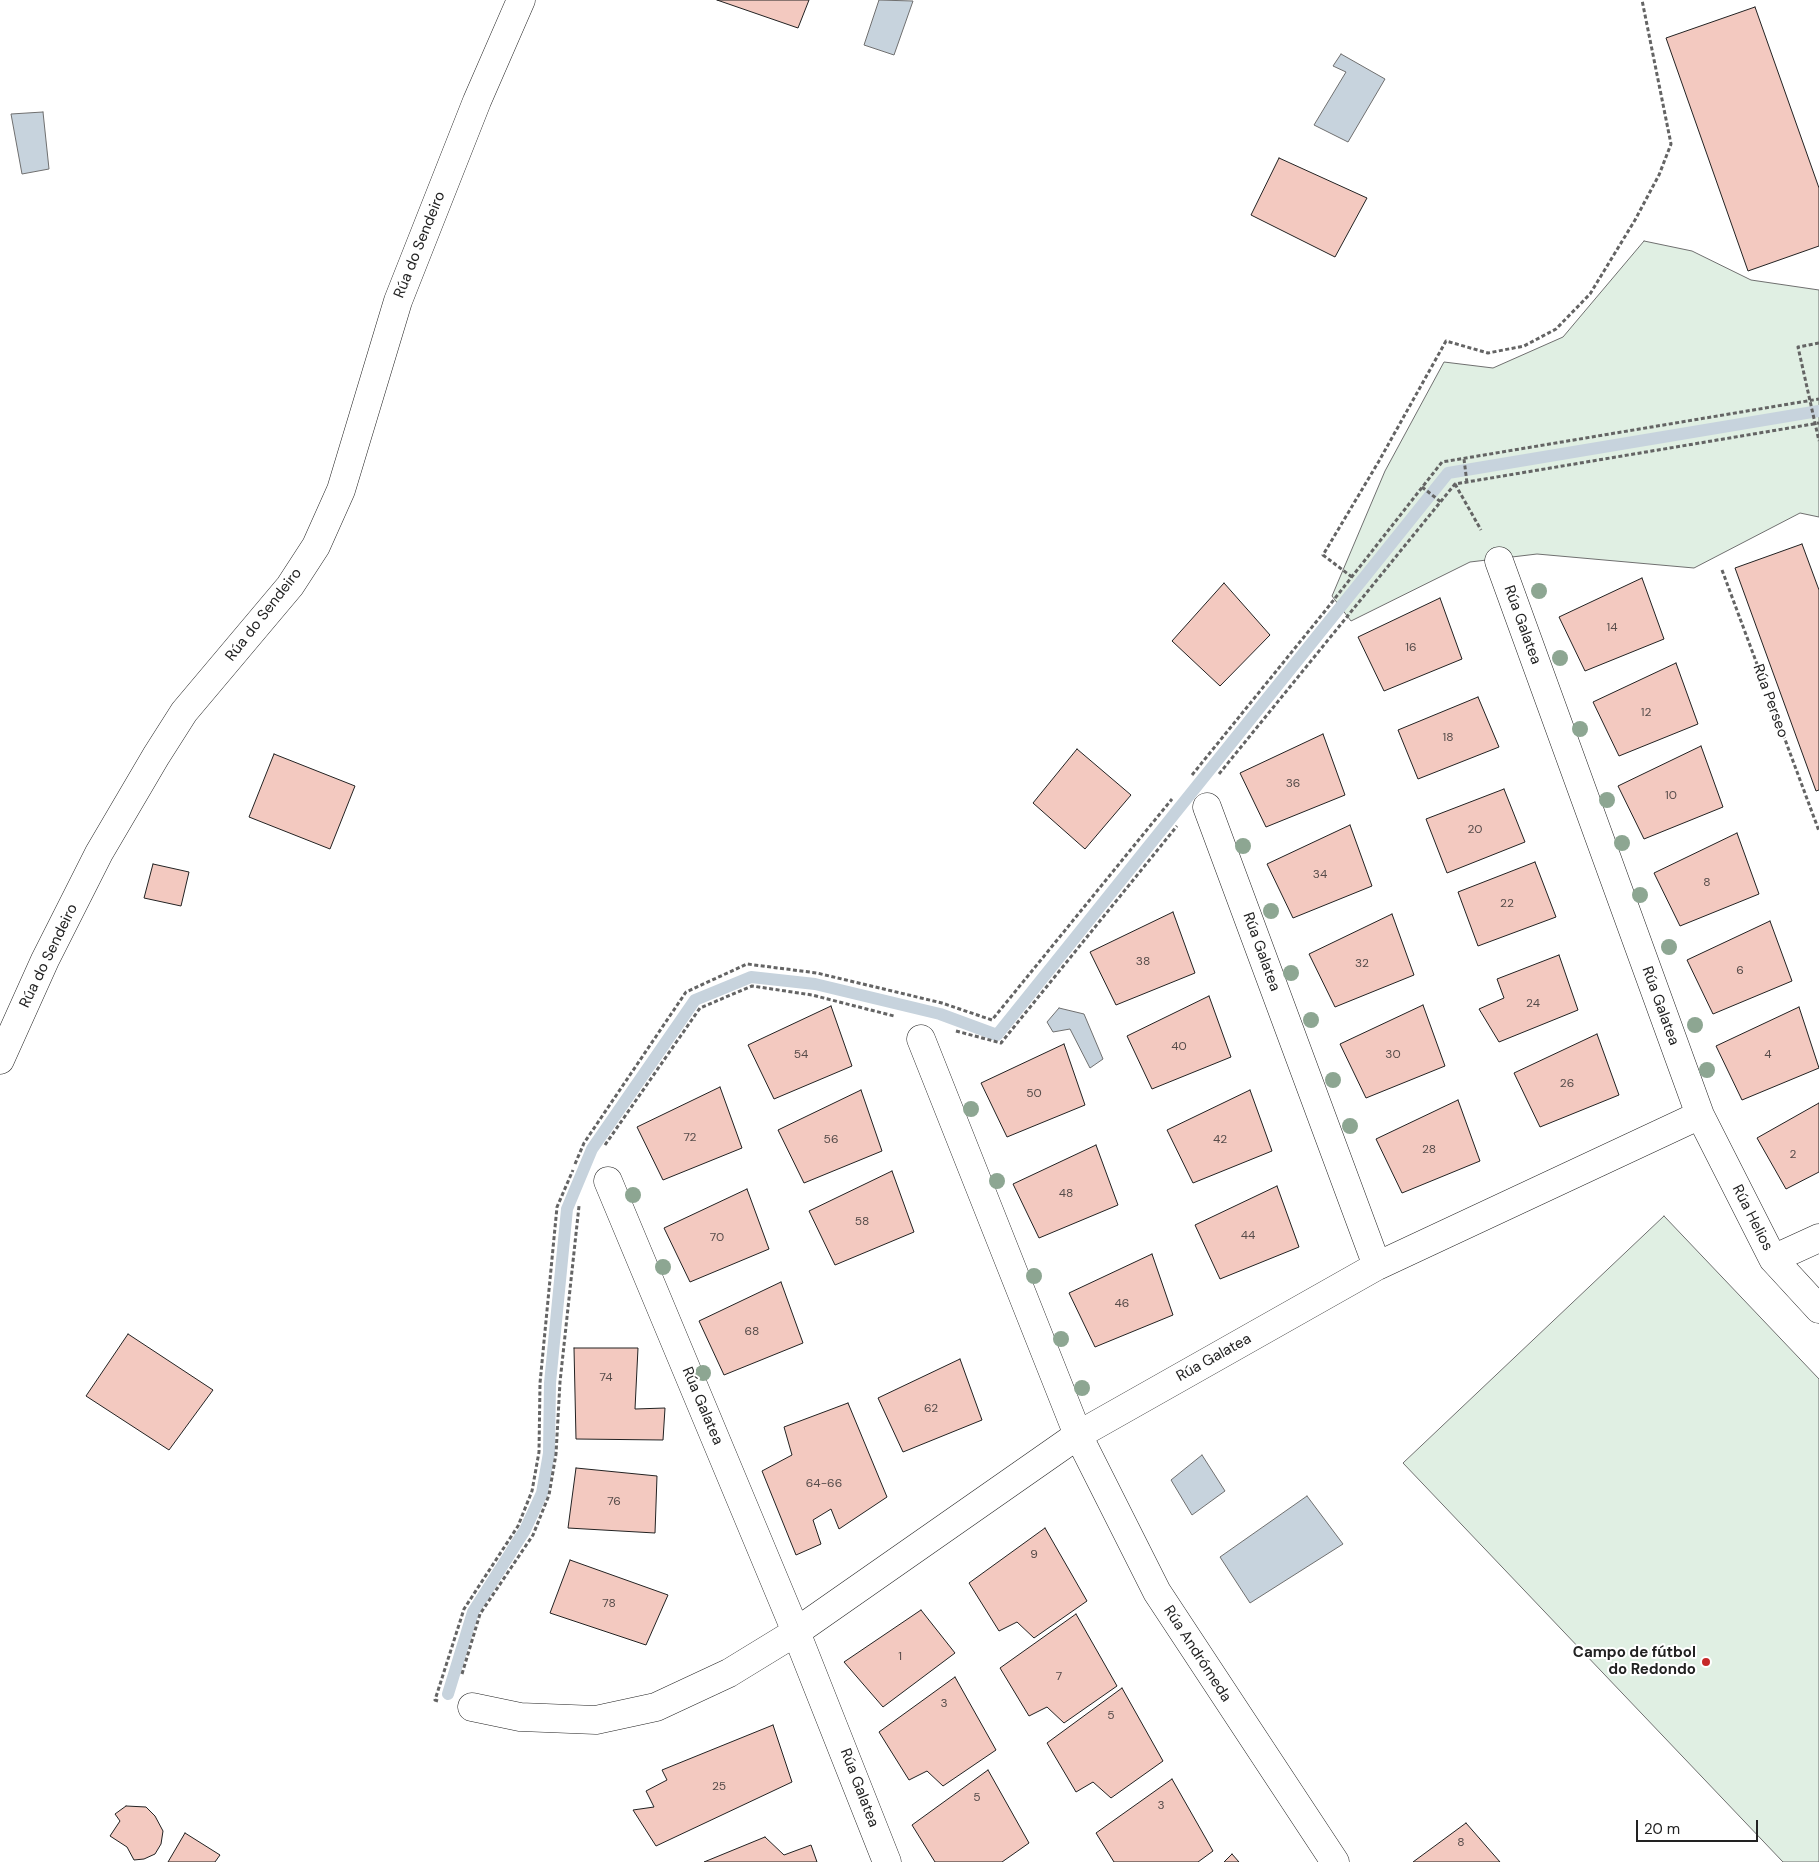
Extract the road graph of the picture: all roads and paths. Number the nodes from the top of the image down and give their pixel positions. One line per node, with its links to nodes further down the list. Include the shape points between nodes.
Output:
1 (521, 0): 26 (street, Rúa do Sendeiro, via 398,301 341,490 316,546 290,586 184,712 156,756 99,853 45,960)
2 (1642, 0): 16 (path, via 1671,144 1659,175 1590,294 1556,329 1524,346 1488,353 1446,341 1323,555)
3 (1819, 343): 5 (path, via 1798,347)
4 (1819, 399): 5 (path)
5 (1810, 400): 7 (path); 9 (path)
6 (1819, 423): 7 (path)
7 (1814, 424): 8 (path); 10 (path)
8 (1819, 441)
9 (1464, 459): 10 (path); 12 (path, via 1442,462)
10 (1467, 483): 11 (path)
11 (1456, 484): 13 (path); 14 (path)
12 (1422, 487): 13 (path); 16 (path)
13 (1441, 502): 17 (path)
14 (1499, 561): 27 (street, Rúa Galatea)
15 (1722, 570): 22 (path, Rúa Perseo)
16 (1352, 576): 18 (path)
17 (1216, 778)
18 (1188, 780)
19 (1175, 796): 37 (path, via 992,1020 942,1003 817,973 747,964 686,992 584,1143 557,1207 540,1383 539,1452 532,1491 518,1526 464,1609 434,1700)
20 (1207, 807): 33 (street, Rúa Galatea)
21 (1178, 825): 24 (path, via 1001,1043)
22 (1819, 831)
23 (896, 1016): 28 (path, via 812,995 752,986 700,1008)
24 (955, 1031)
25 (922, 1039): 35 (street)
26 (0, 1060)
27 (1700, 1115): 32 (street, Rúa Helios); 33 (street, Rúa Galatea)
28 (604, 1147)
29 (608, 1181): 36 (street, Rúa Galatea)
30 (580, 1204): 37 (path, via 560,1382 556,1454 549,1495 533,1535 480,1614)
31 (1819, 1238): 32 (street)
32 (1773, 1259): 34 (street, Rúa Helios)
33 (1377, 1266): 35 (street, Rúa Galatea)
34 (1819, 1309)
35 (1078, 1435): 36 (street, Rúa Galatea); 39 (street, Rúa Andrómeda, via 1157,1592)
36 (796, 1632): 37 (street, Rúa Galatea, via 729,1673 656,1707 596,1720 520,1717); 38 (street, Rúa Galatea)
37 (462, 1706)
38 (887, 1862)
39 (1335, 1862)

